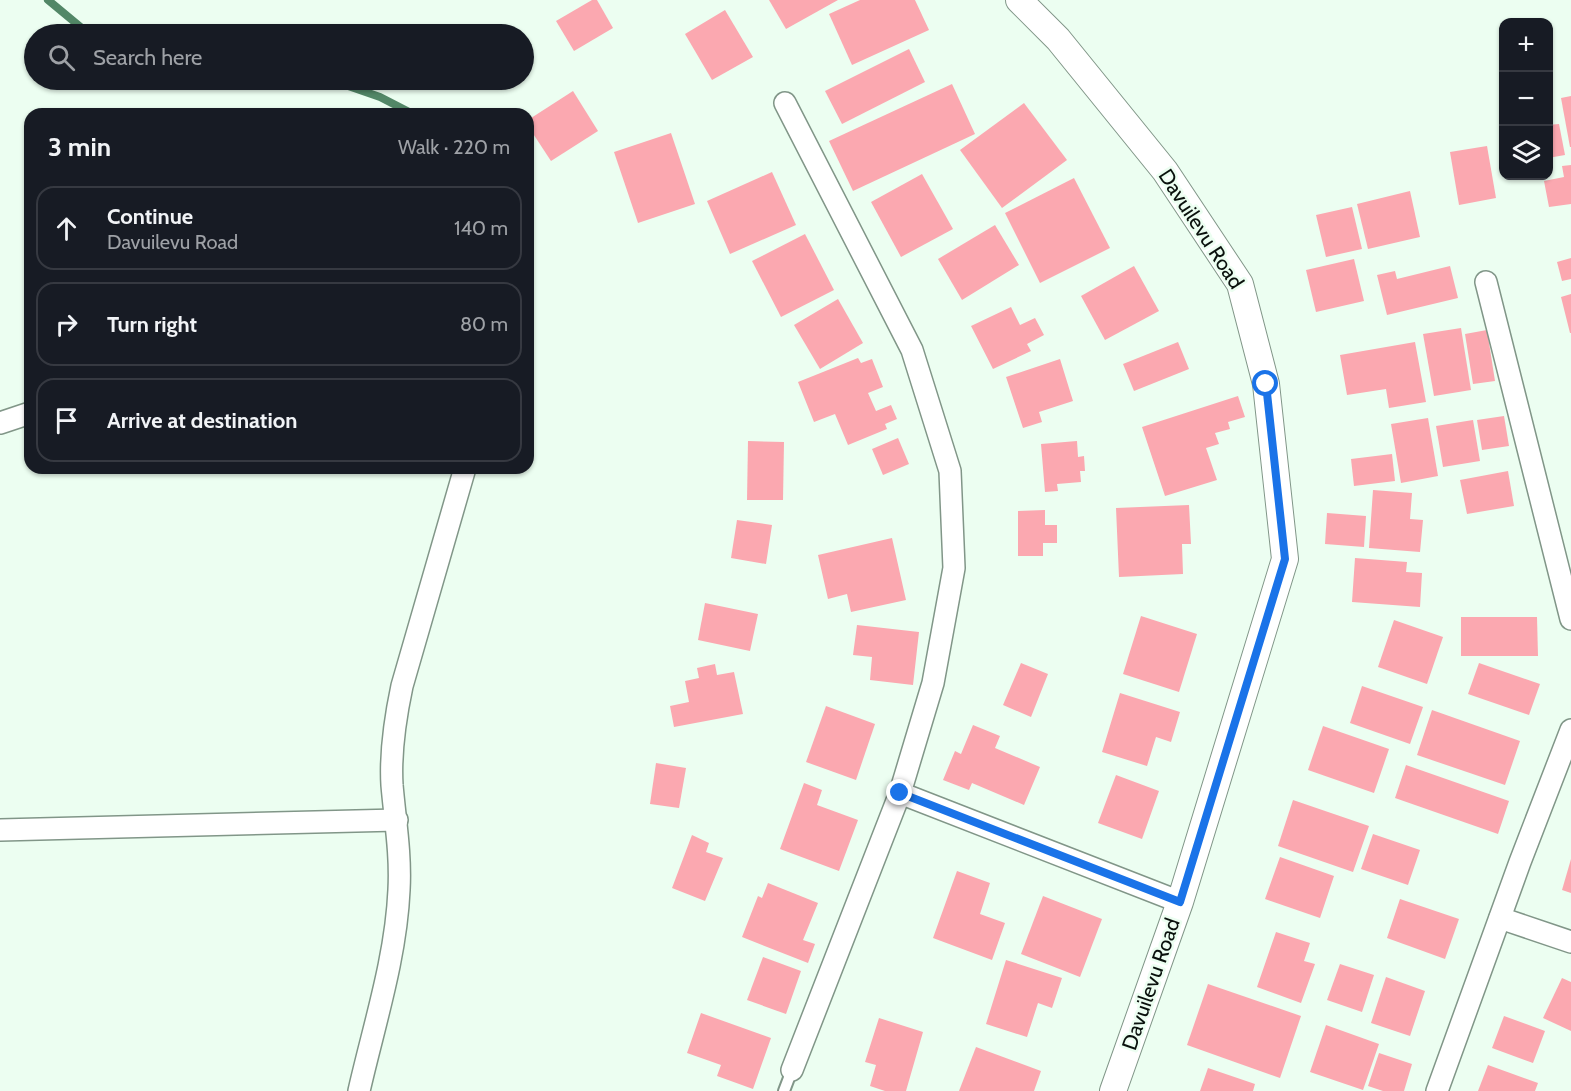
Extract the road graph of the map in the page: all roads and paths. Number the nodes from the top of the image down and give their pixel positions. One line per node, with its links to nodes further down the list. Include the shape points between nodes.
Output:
1 (1019, 0): 12 (street, Davuilevu Road, via 1058,39 1165,171 1240,284 1266,384 1285,559)
2 (785, 103): 9 (street, via 912,350 950,471 954,568 933,683)
3 (1486, 282): 7 (street)
4 (24, 416): 5 (street)
5 (0, 423)
6 (463, 474): 10 (street, via 394,718 392,763)
7 (1571, 619)
8 (1571, 729): 13 (street)
9 (900, 793): 12 (street); 15 (street)
10 (397, 820): 11 (street); 16 (street, via 396,924)
11 (0, 830)
12 (1180, 902): 18 (street, Davuilevu Road)
13 (1500, 918): 14 (street); 19 (street)
14 (1571, 942)
15 (792, 1070): 17 (lane)
16 (359, 1091)
17 (784, 1091)
18 (1113, 1091)
19 (1437, 1091)

